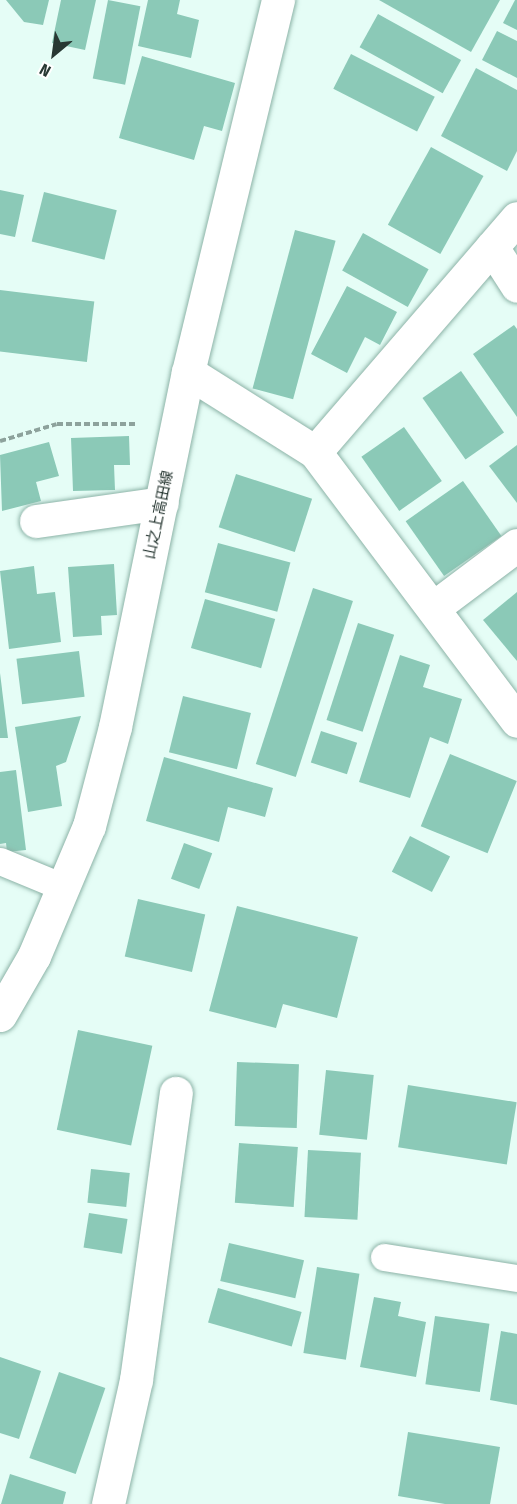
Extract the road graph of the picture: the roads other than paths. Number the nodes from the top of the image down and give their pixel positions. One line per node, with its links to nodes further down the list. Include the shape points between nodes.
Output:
1 (278, 0): 5 (street, 山之上高田線)
2 (517, 218): 3 (street)
3 (492, 247): 4 (street); 6 (street)
4 (517, 286)
5 (188, 372): 6 (street); 7 (street, 山之上高田線)
6 (315, 452): 10 (street)
7 (162, 503): 8 (street); 13 (street, 山之上高田線, via 115,727 89,826)
8 (36, 521)
9 (517, 545): 10 (street)
10 (433, 608): 11 (street)
11 (517, 721)
12 (0, 861): 13 (lane)
13 (63, 887): 14 (street, 山之上高田線, via 34,956)
14 (0, 1015)
15 (176, 1093): 18 (street, via 136,1380)
16 (384, 1257): 17 (lane)
17 (517, 1278)
18 (108, 1504)

